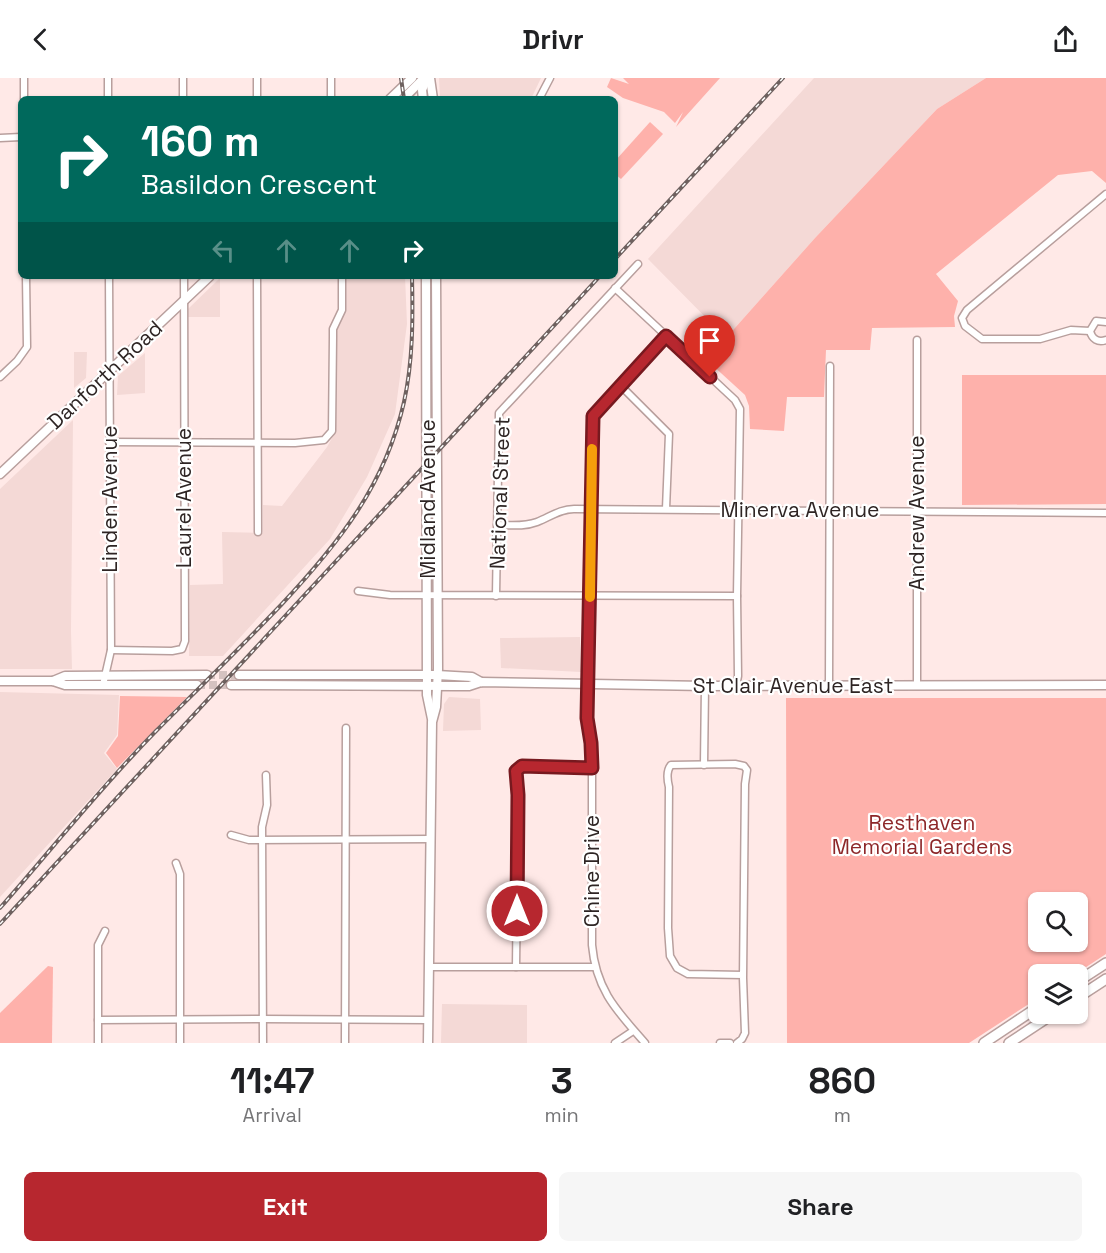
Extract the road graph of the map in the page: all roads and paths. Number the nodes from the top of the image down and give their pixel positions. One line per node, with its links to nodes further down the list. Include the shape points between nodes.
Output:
1 (24, 78): 9 (street)
2 (108, 78): 10 (street)
3 (183, 78): 11 (street)
4 (257, 78): 12 (street)
5 (331, 78): 13 (street)
6 (412, 78): 14 (main road)
7 (427, 78): 15 (main road); 16 (main road); 17 (main road)
8 (550, 78): 18 (street)
9 (24, 96)
10 (108, 96)
11 (183, 96)
12 (257, 96)
13 (331, 96)
14 (393, 96)
15 (406, 96)
16 (423, 96)
17 (432, 96)
18 (541, 96)
19 (0, 138): 20 (street)
20 (18, 138)
21 (1106, 194): 34 (street, via 962,318 966,328 982,339 1040,339 1071,330)
22 (638, 264): 31 (street, National Street)
23 (26, 279): 40 (street, via 27,347)
24 (109, 279): 39 (street, Linden Avenue)
25 (184, 279): 32 (street, Laurel Avenue)
26 (207, 279): 32 (main road, Danforth Road)
27 (257, 279): 44 (street)
28 (342, 279): 44 (street, via 342,310 333,329 332,431 317,442)
29 (426, 279): 55 (main road, Midland Avenue)
30 (436, 279): 55 (main road, Midland Avenue)
31 (615, 288): 35 (street); 52 (street, National Street, via 499,413)
32 (183, 301): 39 (main road, Danforth Road); 43 (street, Laurel Avenue)
33 (1106, 322): 34 (street, via 1096,321)
34 (1090, 331): 37 (street, via 1096,341)
35 (666, 336): 41 (street, Chine Drive); 48 (street, via 739,406)
36 (917, 340): 50 (street, Andrew Avenue)
37 (1106, 340)
38 (830, 366): 49 (street)
39 (109, 371): 42 (street, Linden Avenue); 45 (main road, Danforth Road)
40 (0, 377)
41 (621, 386): 46 (street, Chine Drive, via 593,416); 47 (street, via 669,434)
42 (109, 442): 43 (street); 59 (street, Linden Avenue)
43 (184, 442): 44 (street); 59 (street, Laurel Avenue, via 183,648)
44 (258, 442): 53 (street)
45 (0, 474)
46 (591, 509): 47 (street, Minerva Avenue); 52 (street, Minerva Avenue, via 561,510 536,523); 57 (street, Chine Drive)
47 (666, 509): 48 (street, Minerva Avenue)
48 (738, 510): 49 (street, Minerva Avenue); 58 (street)
49 (829, 511): 50 (street, Minerva Avenue); 70 (street)
50 (917, 511): 51 (street, Minerva Avenue); 76 (street, Andrew Avenue)
51 (1106, 513)
52 (497, 525): 56 (street, National Street)
53 (258, 532)
54 (358, 591): 55 (street, via 390,596)
55 (433, 595): 56 (street); 62 (main road, Midland Avenue)
56 (496, 596): 57 (street)
57 (590, 596): 58 (street); 67 (street, Chine Drive)
58 (737, 597): 75 (street)
59 (111, 650): 63 (street, Linden Avenue)
60 (207, 675): 63 (main road)
61 (239, 675): 62 (main road, St Clair Avenue East)
62 (433, 675): 66 (main road, St Clair Avenue East, via 472,677); 73 (main road, Midland Avenue)
63 (106, 676): 65 (main road, via 65,676); 72 (street, Linden Avenue)
64 (0, 681): 65 (main road)
65 (53, 681): 72 (main road)
66 (481, 682): 67 (main road, St Clair Avenue East); 73 (main road, St Clair Avenue East, via 469,686)
67 (589, 683): 74 (main road, St Clair Avenue East); 79 (street, Chine Drive, via 587,718)
68 (197, 685): 72 (main road)
69 (231, 685): 73 (main road, St Clair Avenue East)
70 (829, 685): 75 (main road, St Clair Avenue East); 76 (main road, St Clair Avenue East)
71 (1106, 685): 76 (main road, St Clair Avenue East)
72 (103, 686)
73 (432, 686): 83 (main road, Midland Avenue)
74 (705, 686): 75 (main road, St Clair Avenue East); 78 (street)
75 (736, 686)
76 (917, 686)
77 (346, 728): 82 (street)
78 (704, 765): 91 (street, via 739,764 747,770); 91 (street, via 676,764 668,768 668,949 672,962 682,972)
79 (592, 768): 89 (street, Chine Drive, via 592,930); 90 (street, via 522,766 516,771)
80 (267, 775): 84 (street)
81 (231, 835): 84 (street)
82 (346, 839): 83 (street); 84 (street); 98 (street)
83 (431, 839): 88 (main road, Midland Avenue)
84 (262, 840): 97 (street)
85 (176, 864): 96 (street, via 180,874)
86 (105, 931): 99 (street, via 98,945)
87 (1106, 963): 92 (main road)
88 (429, 967): 90 (street); 100 (main road, Midland Avenue)
89 (596, 967): 90 (street); 102 (street, Chine Drive, via 608,999)
90 (516, 968)
91 (743, 975): 112 (street, via 745,1033)
92 (1088, 975)
93 (1106, 979): 94 (main road)
94 (1088, 991)
95 (1028, 1014): 113 (main road)
96 (180, 1019): 97 (street); 99 (street); 104 (street)
97 (263, 1019): 98 (street); 105 (street)
98 (345, 1019): 100 (street); 106 (street)
99 (98, 1020): 103 (street)
100 (428, 1020): 107 (main road, Midland Avenue)
101 (1038, 1024): 114 (main road)
102 (633, 1031): 108 (street); 109 (street, Chine Drive)
103 (98, 1043)
104 (180, 1043)
105 (263, 1043)
106 (345, 1043)
107 (428, 1043)
108 (615, 1043)
109 (645, 1043)
110 (720, 1043): 111 (street)
111 (730, 1043)
112 (737, 1043)
113 (984, 1043)
114 (1010, 1043)

